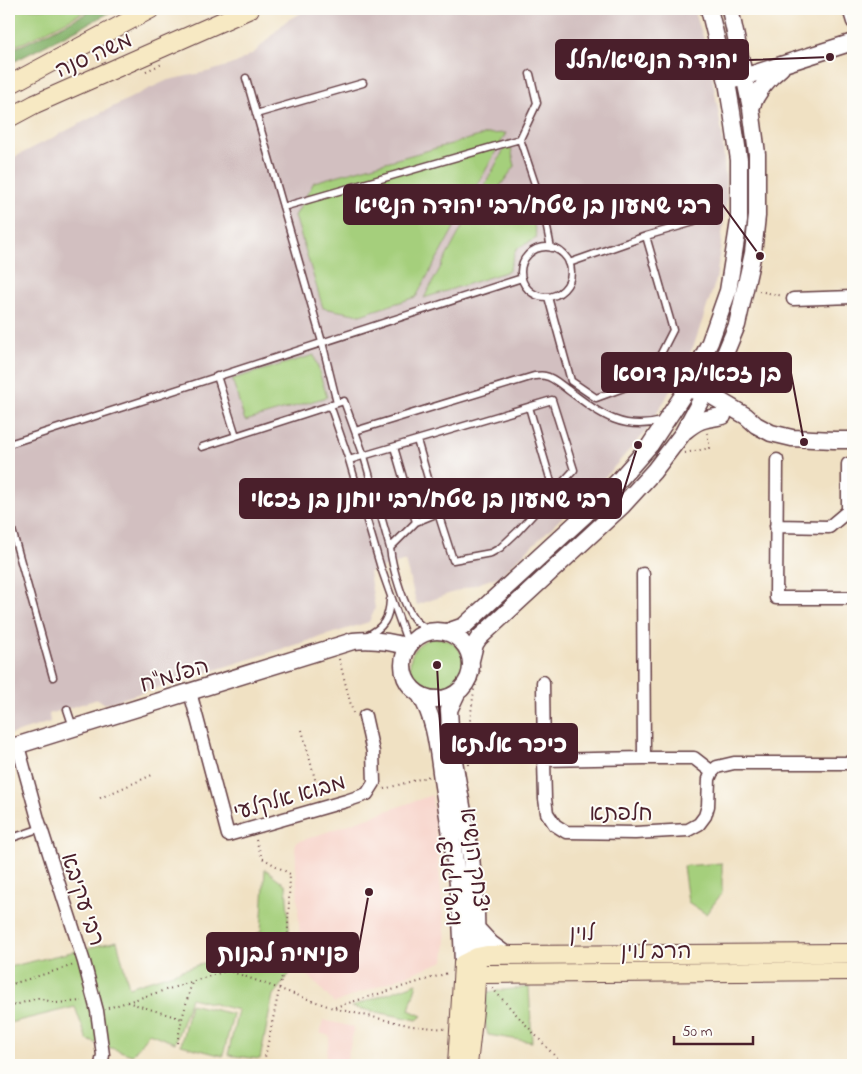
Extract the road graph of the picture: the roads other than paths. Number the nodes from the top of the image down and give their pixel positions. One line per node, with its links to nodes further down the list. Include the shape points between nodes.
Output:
1 (151, 9): 15 (main road, משה סנה)
2 (250, 9): 18 (main road, משה סנה)
3 (709, 9): 13 (street)
4 (730, 9): 7 (street)
5 (849, 9): 6 (street)
6 (853, 22)
7 (734, 31): 9 (street, via 752,59 768,64); 11 (street)
8 (853, 42): 9 (street)
9 (789, 62): 11 (street); 16 (street, via 758,91)
10 (530, 74): 19 (lane, via 538,103)
11 (744, 77): 13 (street); 16 (street)
12 (246, 78): 17 (lane)
13 (727, 82): 32 (street, via 739,160 740,222 728,290 710,342)
14 (364, 83): 17 (lane)
15 (9, 85)
16 (751, 108): 30 (street, via 757,154 757,216 753,253 737,325)
17 (256, 114): 20 (lane)
18 (9, 118)
19 (520, 139): 20 (lane); 23 (lane, via 543,208)
20 (283, 207): 29 (lane)
21 (694, 222): 22 (lane)
22 (646, 236): 24 (lane); 26 (lane, via 673,330 648,379 596,398 570,381)
23 (551, 248): 24 (lane, via 565,256); 25 (lane, via 542,247 528,255 523,262)
24 (569, 263): 26 (lane, via 571,271 567,286 562,292)
25 (522, 278): 26 (lane, via 531,293); 29 (lane)
26 (548, 297)
27 (853, 297): 28 (street)
28 (793, 299)
29 (322, 342): 31 (lane); 34 (lane)
30 (722, 361): 33 (street); 36 (street, via 720,384)
31 (217, 376): 40 (lane); 43 (lane)
32 (687, 389): 33 (street); 37 (street)
33 (702, 398): 36 (street); 39 (street)
34 (337, 403): 38 (lane); 40 (lane); 47 (lane)
35 (529, 407): 41 (lane); 50 (lane); 50 (lane, via 552,400 574,470)
36 (727, 412): 39 (street, via 696,422); 42 (street, via 746,416 771,434)
37 (666, 420): 38 (lane, via 645,424 617,421 598,412 555,380 534,376); 60 (street, via 650,445 586,514 464,626)
38 (355, 431): 46 (lane)
39 (683, 432): 63 (street, via 622,506 479,638)
40 (236, 436): 44 (lane)
41 (417, 440): 45 (lane); 51 (lane)
42 (853, 440)
43 (9, 444)
44 (202, 447)
45 (394, 447): 46 (lane); 53 (lane)
46 (364, 456): 47 (lane); 55 (lane)
47 (349, 460): 57 (lane)
48 (777, 460): 54 (street)
49 (848, 464): 54 (street, via 848,511 829,527)
50 (554, 492): 51 (lane, via 500,548 491,553 453,560)
51 (438, 513): 53 (lane)
52 (9, 519): 64 (lane)
53 (416, 522): 55 (lane)
54 (776, 526): 58 (street, via 776,598)
55 (390, 548): 59 (lane, via 409,611)
56 (643, 574): 75 (street)
57 (390, 596): 61 (lane, via 389,614 384,624); 62 (lane)
58 (853, 598)
59 (429, 631): 60 (street); 62 (street, via 416,638)
60 (447, 632): 63 (street, via 463,642)
61 (353, 642): 62 (street, הפלמ"ח, via 378,640 396,643); 66 (street, הפלמ"ח)
62 (406, 651): 68 (street, via 403,670 407,681)
63 (471, 660): 67 (street, via 468,679)
64 (53, 677)
65 (544, 682): 72 (street, חלפתא)
66 (190, 692): 70 (street, מבוא אלקלעי, via 228,835 367,794 374,783 373,752); 71 (street, הפלמ"ח)
67 (457, 693): 68 (street, via 439,699); 81 (street, יצחק נשיא, via 449,710 451,744 471,858)
68 (420, 695): 84 (street, יצחק הנשיא, via 432,719 461,920)
69 (67, 709): 71 (lane)
70 (360, 715)
71 (73, 728): 74 (street, הפלמ"ח)
72 (544, 742): 73 (lane); 76 (street, חלפתא)
73 (492, 743)
74 (13, 747): 79 (street, רבי עקיבא)
75 (644, 758): 76 (street); 78 (street, via 694,758)
76 (544, 760): 78 (street, חלפתא, via 547,813 566,832 688,830 700,824 705,816)
77 (853, 763): 78 (street, via 734,763 724,764)
78 (712, 772)
79 (41, 828): 80 (lane); 86 (street, רבי עקיבא, via 96,1006 103,1054)
80 (9, 839)
81 (476, 929): 83 (street); 84 (street, יצחק נשיא)
82 (853, 953): 83 (main road, לוין)
83 (506, 955): 84 (main road, לוין, via 487,955)
84 (474, 969): 85 (main road, הרב לוין, via 505,974); 87 (main road, יצחק הנשיא, via 459,1030); 88 (main road, יצחק נשיא, via 476,1001)
85 (853, 972)
86 (101, 1065)
87 (457, 1065)
88 (468, 1065)

